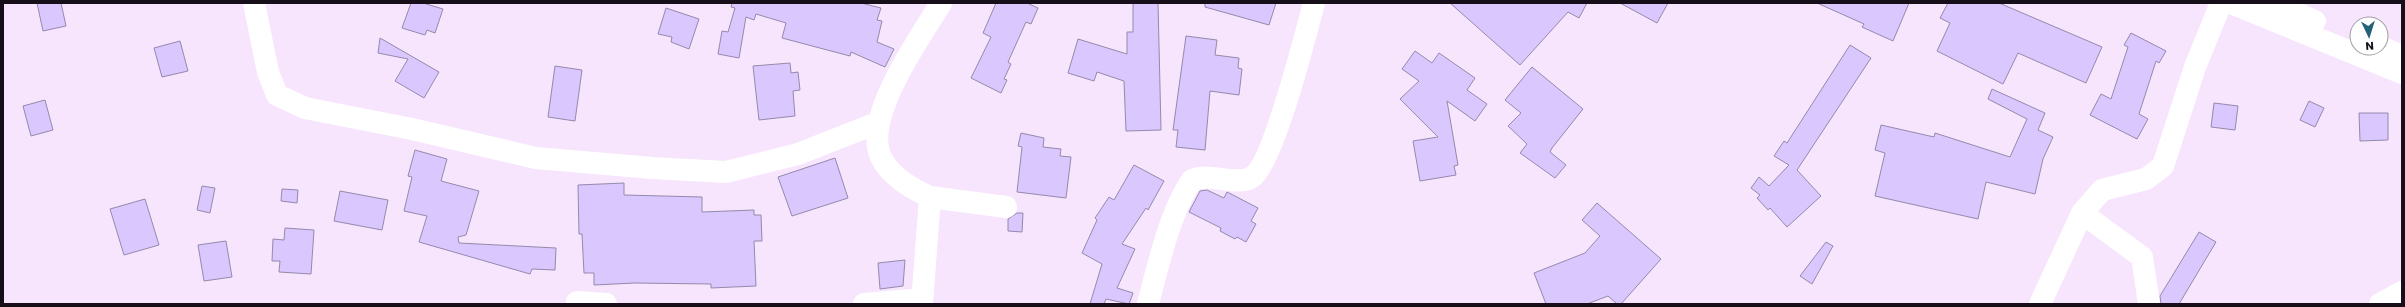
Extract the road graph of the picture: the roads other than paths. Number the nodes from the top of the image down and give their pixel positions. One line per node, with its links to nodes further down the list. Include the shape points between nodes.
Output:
1 (254, 3): 11 (street, via 268,72 277,95 305,108 412,129 536,158 726,172 798,154)
2 (941, 3): 11 (street, via 892,85)
3 (1314, 3): 20 (street, via 1276,133 1259,169 1252,177 1242,180 1207,176 1192,180 1186,188 1166,241)
4 (2221, 3): 14 (street, via 2195,67 2163,166 2146,179 2102,190)
5 (2231, 3): 10 (street)
6 (2273, 3): 7 (street)
7 (2349, 35)
8 (2389, 50): 9 (street)
9 (2402, 56)
10 (2402, 73)
11 (878, 123): 12 (street, via 879,151 890,170 913,189)
12 (930, 196): 13 (street); 17 (street)
13 (1006, 207)
14 (2082, 213): 21 (street); 22 (street, via 2142,257)
15 (2402, 292): 23 (street)
16 (577, 302): 18 (street)
17 (922, 302): 19 (street)
18 (606, 304)
19 (864, 304)
20 (1148, 304)
21 (2040, 304)
22 (2149, 304)
23 (2380, 304)

